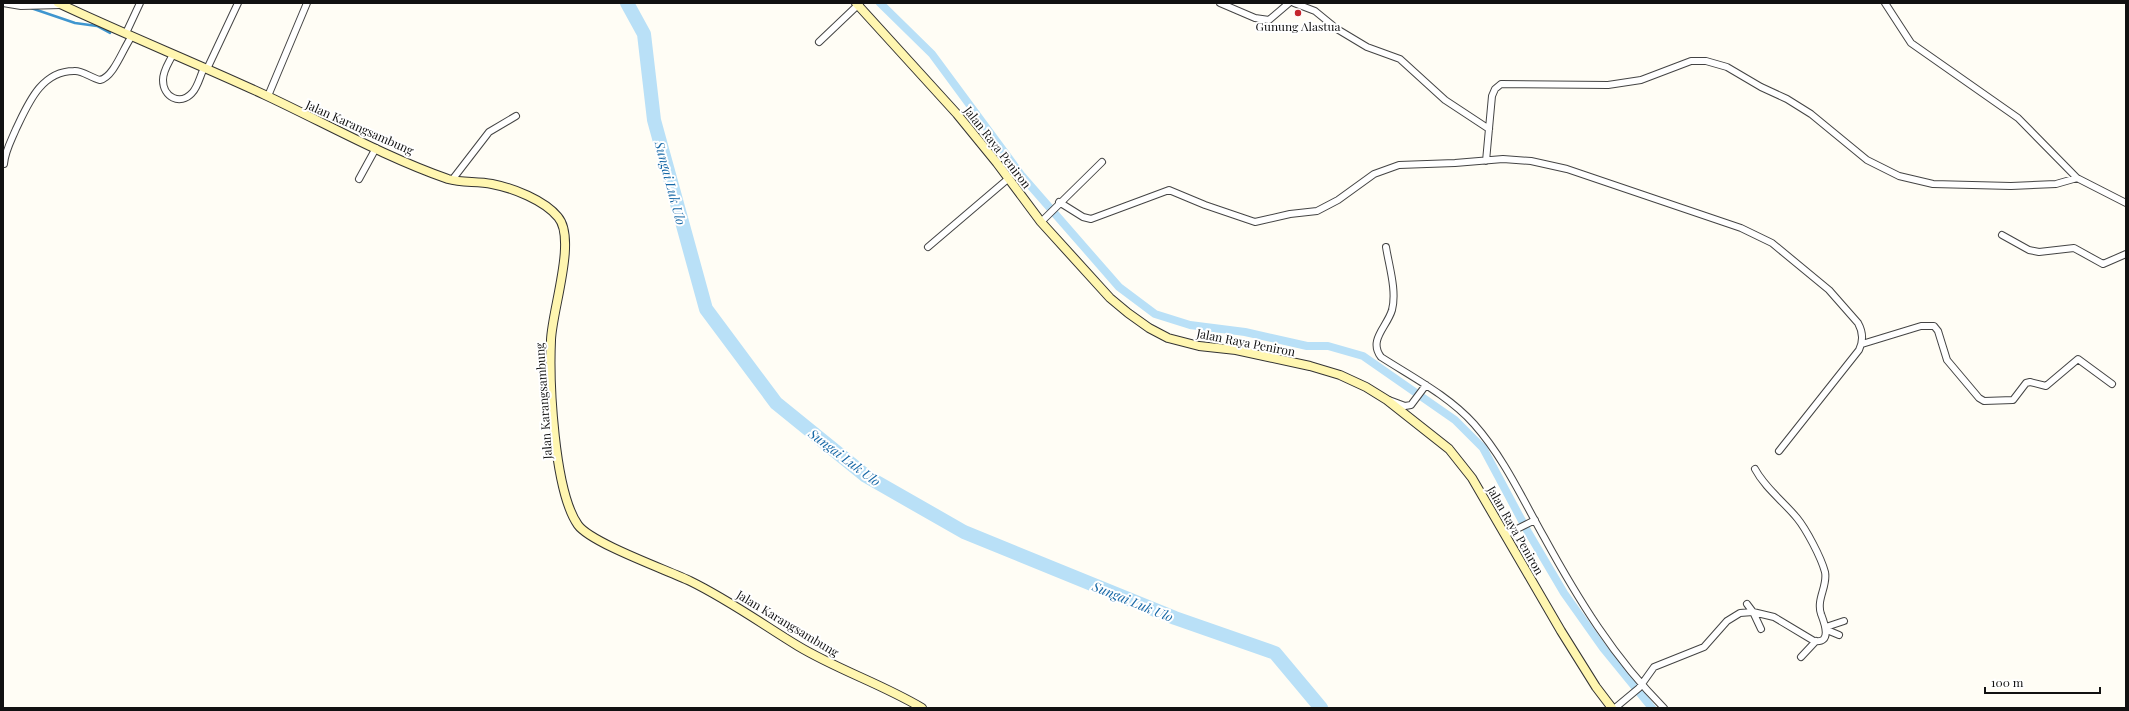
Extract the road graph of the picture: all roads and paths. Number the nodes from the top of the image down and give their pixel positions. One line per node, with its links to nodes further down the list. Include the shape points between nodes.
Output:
1 (3, 3): 9 (street, via 21,6)
2 (140, 3): 11 (street)
3 (238, 3): 14 (street)
4 (307, 3): 15 (street)
5 (1220, 3): 6 (street, via 1255,18 1270,20)
6 (1289, 3)
7 (1294, 3): 17 (street, via 1317,12 1337,29 1367,47 1400,59 1445,100)
8 (1885, 3): 23 (street, via 1911,43 2018,118)
9 (59, 4): 11 (main road, Jalan Karangsambung)
10 (858, 4): 12 (street); 22 (main road, Jalan Raya Peniron, via 957,114)
11 (130, 36): 13 (main road, Jalan Karangsambung); 21 (street, via 112,71 104,79 100,80 73,70 59,73 41,86 25,111 6,150)
12 (819, 42)
13 (172, 56): 14 (main road, Jalan Karangsambung); 14 (street, via 166,66 163,81 169,95 178,100 192,93)
14 (204, 70): 15 (main road, Jalan Karangsambung)
15 (268, 96): 18 (main road, Jalan Karangsambung)
16 (516, 116): 25 (street, via 489,132)
17 (1489, 129): 19 (street); 23 (street, via 1493,92 1503,83 1570,86 1608,84 1641,80 1683,63 1699,60 1727,67 1787,99 1812,114 1867,160 1899,176 1933,184 2011,186 2056,184)
18 (376, 149): 24 (street); 25 (main road, Jalan Karangsambung)
19 (1486, 160): 27 (street, via 1399,165 1374,174 1338,200 1317,211 1290,214 1259,222 1241,219 1169,190 1091,219); 33 (street, via 1517,159 1567,169 1741,228 1772,243 1829,290 1858,323)
20 (1102, 162): 27 (street)
21 (4, 164)
22 (1009, 178): 28 (main road, Jalan Raya Peniron); 30 (street)
23 (2077, 178): 26 (street)
24 (359, 179)
25 (452, 180): 50 (main road, Jalan Karangsambung, via 491,183 508,188 539,202 557,215 562,222 566,239 565,251 551,338 553,402 563,487 568,504 582,529 613,547 691,581 746,611 799,647)
26 (2126, 203)
27 (1058, 204): 28 (street)
28 (1041, 222): 36 (main road, Jalan Raya Peniron, via 1110,298 1128,313 1168,338 1330,371 1366,387)
29 (2002, 235): 32 (street, via 2029,250 2039,252 2074,248 2103,264)
30 (928, 246)
31 (1386, 246): 35 (street, via 1394,301 1390,317 1378,335 1375,347 1381,357)
32 (2126, 254)
33 (1862, 344): 34 (street, via 1920,326 1934,326 1947,360 1984,401 2013,400 2026,383 2030,382 2046,386 2078,359); 37 (street)
34 (2112, 384)
35 (1424, 388): 36 (street, via 1413,403 1405,406); 39 (street, via 1460,410 1494,449)
36 (1387, 400): 40 (main road, Jalan Raya Peniron, via 1455,455 1472,478)
37 (1779, 451)
38 (1755, 469): 45 (street, via 1797,518 1819,558 1825,573 1819,606)
39 (1532, 521): 40 (street); 49 (street, via 1607,642)
40 (1505, 535): 51 (main road, Jalan Raya Peniron, via 1596,687)
41 (1747, 604): 42 (street)
42 (1753, 612): 44 (street); 47 (street, via 1774,617); 49 (street, via 1740,613 1727,621 1704,647 1654,667)
43 (1844, 621): 45 (street)
44 (1761, 629)
45 (1827, 629): 46 (street); 47 (street, via 1823,638)
46 (1839, 635)
47 (1816, 641): 48 (street)
48 (1801, 657)
49 (1640, 687): 51 (street); 52 (street)
50 (922, 708)
51 (1614, 708)
52 (1664, 708)

